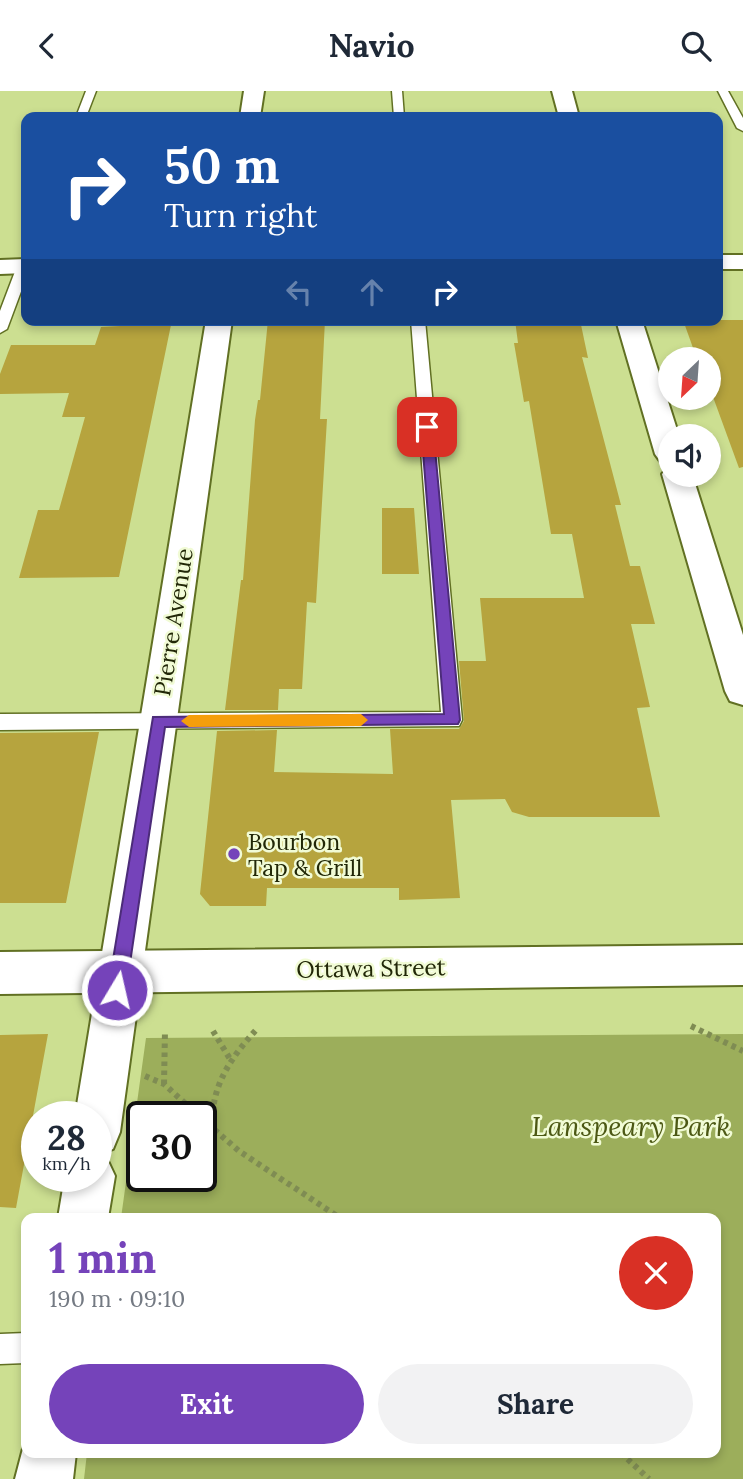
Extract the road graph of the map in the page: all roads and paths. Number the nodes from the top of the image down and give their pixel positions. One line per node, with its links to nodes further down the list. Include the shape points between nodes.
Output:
1 (91, 91): 6 (lane)
2 (254, 91): 7 (street)
3 (397, 91): 8 (lane)
4 (562, 91): 9 (street)
5 (723, 91): 10 (lane)
6 (83, 112)
7 (251, 112)
8 (399, 112)
9 (568, 112)
10 (743, 128)
11 (723, 262): 12 (street)
12 (743, 262)
13 (19, 265): 17 (lane)
14 (218, 326): 21 (street, Pierre Avenue)
15 (419, 326): 21 (lane, via 452,720)
16 (631, 326): 18 (street)
17 (0, 329)
18 (661, 424)
19 (681, 487): 20 (street)
20 (743, 691)
21 (158, 722): 22 (lane); 24 (street, Pierre Avenue)
22 (0, 723)
23 (743, 965): 24 (street, Ottawa Street)
24 (120, 970): 25 (street, Ottawa Street); 34 (street, Pierre Avenue)
25 (0, 973)
26 (691, 1025): 30 (path)
27 (256, 1030): 31 (path)
28 (165, 1031): 33 (path)
29 (213, 1031): 31 (path)
30 (743, 1051)
31 (230, 1059): 36 (path)
32 (135, 1071): 33 (path)
33 (164, 1084): 35 (path)
34 (101, 1101)
35 (183, 1101)
36 (212, 1101)
37 (217, 1135): 40 (path)
38 (87, 1192): 39 (street)
39 (84, 1213)
40 (333, 1213)
41 (21, 1348): 42 (lane)
42 (0, 1349)
43 (47, 1458): 45 (street)
44 (626, 1458): 46 (path)
45 (44, 1479)
46 (649, 1479)

